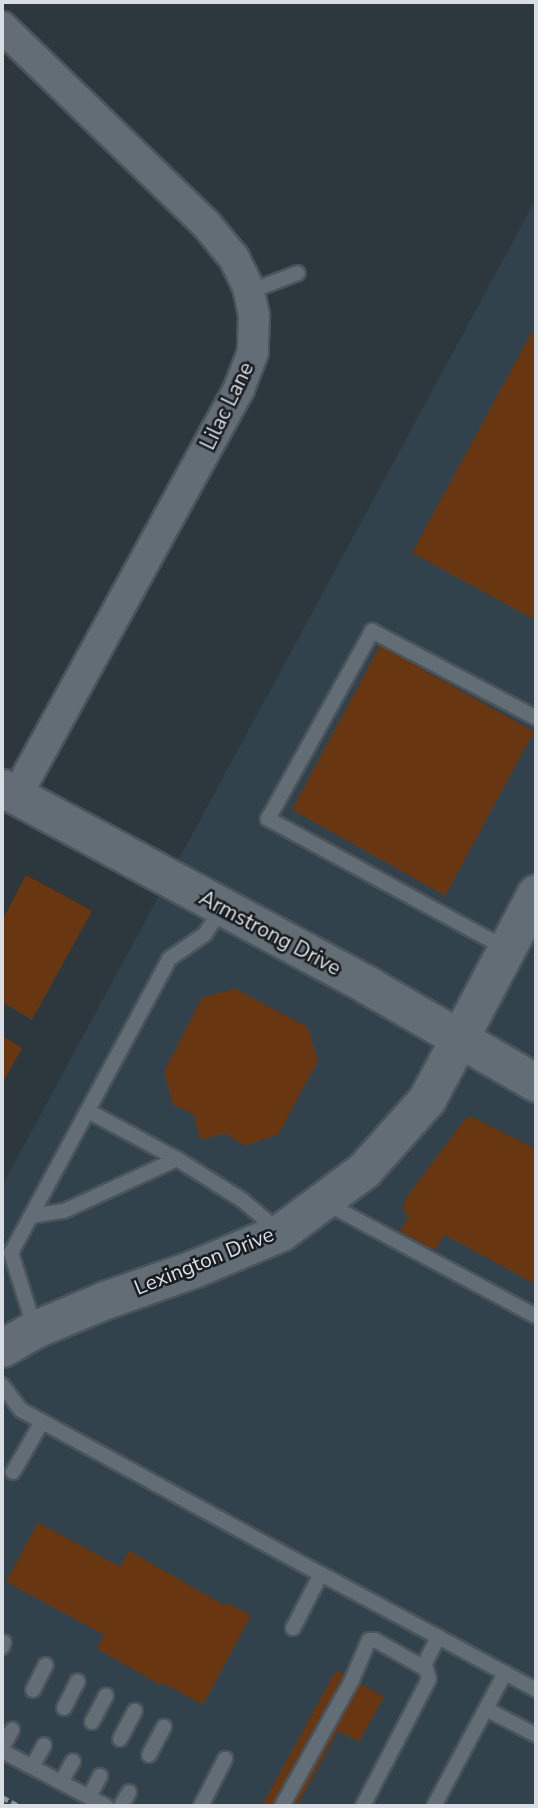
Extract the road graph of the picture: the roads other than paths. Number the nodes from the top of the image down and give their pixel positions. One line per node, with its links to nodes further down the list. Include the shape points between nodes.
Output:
1 (2, 27): 3 (street, Lilac Lane, via 206,224 234,258)
2 (298, 274): 3 (lane)
3 (248, 292): 5 (street, Lilac Lane, via 254,316 253,352 239,389)
4 (536, 718): 8 (lane, via 372,631 268,819)
5 (9, 792): 7 (street, Armstrong Drive)
6 (536, 893): 8 (street, Lexington Drive)
7 (222, 907): 9 (street, Armstrong Drive); 11 (lane, via 205,934 169,959)
8 (506, 949): 9 (street, Lexington Drive)
9 (458, 1037): 10 (street, Armstrong Drive); 13 (street, Lexington Drive, via 427,1099 364,1170)
10 (536, 1083)
11 (88, 1111): 12 (lane); 14 (lane)
12 (177, 1159): 14 (lane, via 64,1211); 15 (lane, via 242,1200)
13 (322, 1201): 15 (street, Lexington Drive); 16 (lane)
14 (31, 1216): 17 (lane, via 11,1253)
15 (281, 1232): 17 (street, Lexington Drive)
16 (536, 1316)
17 (35, 1329): 18 (street, Lexington Drive)
18 (2, 1348)
19 (2, 1385): 20 (lane, via 21,1410)
20 (42, 1422): 21 (lane); 22 (lane)
21 (13, 1472)
22 (321, 1574): 23 (lane); 24 (lane)
23 (293, 1628)
24 (438, 1637): 26 (lane); 27 (lane)
25 (46, 1665): 29 (lane)
26 (423, 1667): 53 (lane, via 386,1644 369,1640 352,1680); 54 (lane, via 429,1679 426,1688)
27 (505, 1673): 30 (lane); 33 (lane)
28 (78, 1681): 32 (lane)
29 (33, 1690)
30 (536, 1690)
31 (106, 1696): 35 (lane)
32 (64, 1707)
33 (486, 1709): 38 (lane); 55 (lane)
34 (135, 1711): 39 (lane)
35 (92, 1722)
36 (164, 1727): 42 (lane)
37 (12, 1730): 41 (lane)
38 (536, 1735)
39 (120, 1738)
40 (44, 1745): 45 (lane)
41 (2, 1749): 45 (lane)
42 (149, 1755)
43 (225, 1759): 52 (lane)
44 (73, 1761): 47 (lane)
45 (32, 1767): 47 (lane)
46 (100, 1776): 49 (lane)
47 (61, 1782): 49 (lane)
48 (128, 1792): 51 (lane)
49 (89, 1797): 50 (lane)
50 (106, 1806)
51 (121, 1806)
52 (201, 1806)
53 (282, 1806)
54 (363, 1806)
55 (435, 1806)

